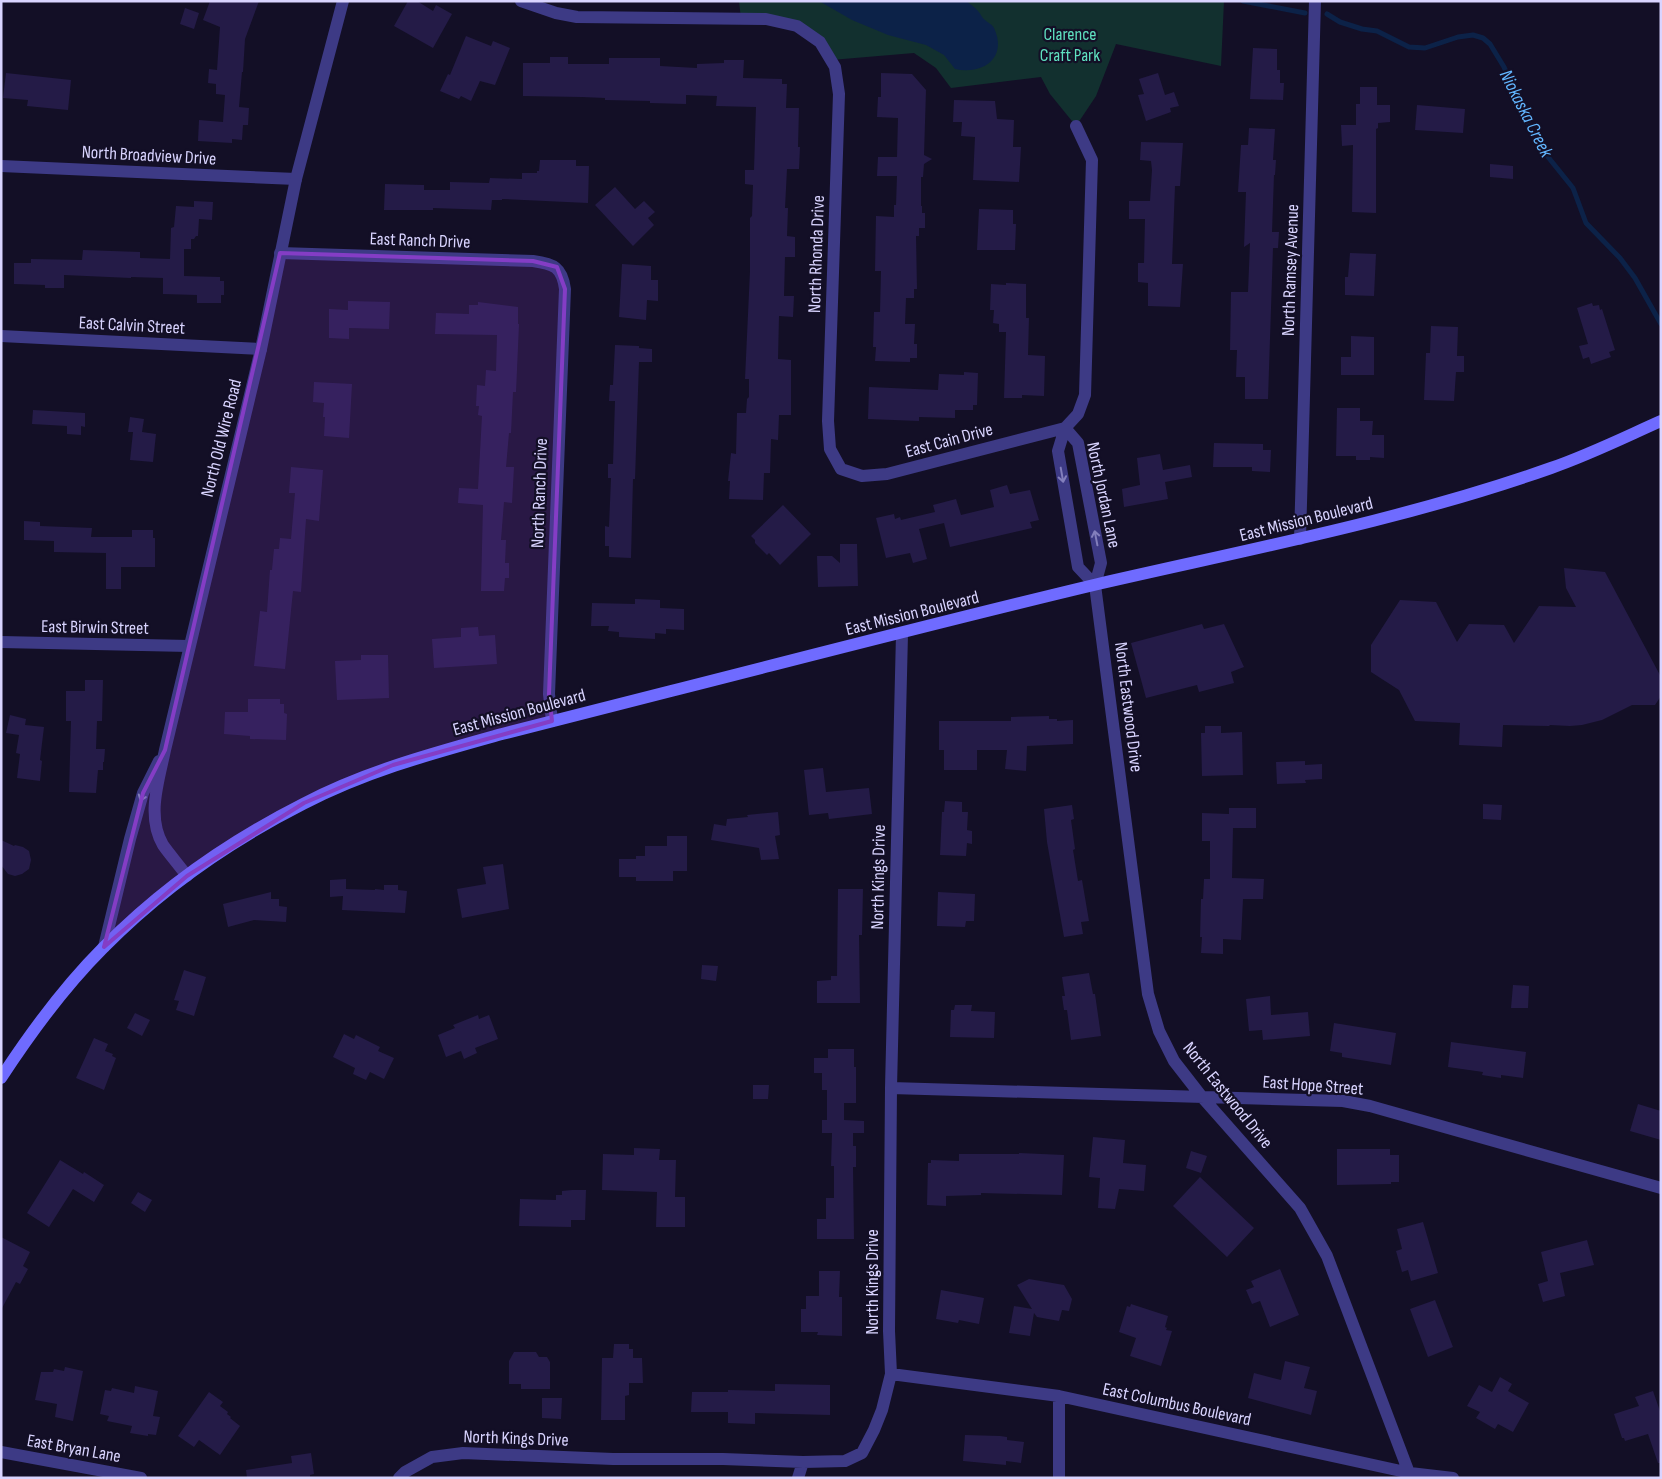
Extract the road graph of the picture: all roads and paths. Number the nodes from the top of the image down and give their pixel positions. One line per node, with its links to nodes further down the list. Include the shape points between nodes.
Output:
1 (343, 1): 6 (street, North Old Wire Road)
2 (521, 1): 13 (street, North Rhonda Drive, via 577,17 766,19 797,26 820,42 835,68 839,94 828,421 830,450)
3 (1315, 1): 14 (street, North Ramsey Avenue)
4 (1076, 126): 12 (street, North Jordan Lane, via 1092,160 1085,395 1078,414)
5 (1, 166): 6 (street, North Broadview Drive)
6 (296, 179): 7 (street, North Old Wire Road)
7 (280, 253): 8 (street, East Ranch Drive, via 533,261); 10 (street, North Old Wire Road)
8 (556, 268): 19 (street, North Ranch Drive, via 565,289 549,694)
9 (1, 336): 10 (street, East Calvin Street)
10 (261, 349): 18 (street, North Old Wire Road)
11 (1661, 421): 14 (main road, East Mission Boulevard, via 1587,455 1522,478 1435,505)
12 (1065, 428): 13 (street, East Cain Drive, via 887,474 862,476); 15 (street, North Jordan Lane, one-way to 12, via 1101,563 1078,443); 15 (street, North Jordan Lane, one-way to 15, via 1058,451 1078,567)
13 (841, 469)
14 (1300, 539): 15 (main road, East Mission Boulevard)
15 (1095, 585): 16 (main road, East Mission Boulevard); 25 (street, North Eastwood Drive, via 1148,994 1159,1031 1174,1061)
16 (902, 634): 19 (main road, East Mission Boulevard); 24 (street, North Kings Drive)
17 (1, 642): 18 (street, East Birwin Street)
18 (188, 646): 20 (street, North Old Wire Road)
19 (552, 721): 21 (main road, East Mission Boulevard, via 393,765 348,783 259,828)
20 (165, 750): 21 (street, North Old Wire Road, via 154,811 155,826 163,844); 22 (street, one-way to 22, via 143,793)
21 (186, 876): 22 (main road, East Mission Boulevard)
22 (104, 947): 23 (main road, East Mission Boulevard, via 71,983)
23 (1, 1078)
24 (891, 1088): 25 (street, East Hope Street); 27 (street, North Kings Drive, via 889,1331)
25 (1202, 1097): 26 (street, East Hope Street, via 1310,1099 1370,1106); 31 (street, North Eastwood Drive, via 1300,1208 1326,1256)
26 (1661, 1188)
27 (892, 1374): 28 (street, East Columbus Boulevard); 30 (street, North Kings Drive, via 879,1416 862,1453 845,1461)
28 (1059, 1396): 31 (street, East Columbus Boulevard); 35 (street)
29 (1, 1452): 32 (street, East Bryan Lane)
30 (803, 1462): 33 (street, North Kings Drive, via 463,1453 432,1457); 34 (street)
31 (1410, 1476): 36 (street, East Columbus Boulevard)
32 (141, 1478)
33 (399, 1478)
34 (798, 1478)
35 (1060, 1478)
36 (1453, 1478)

